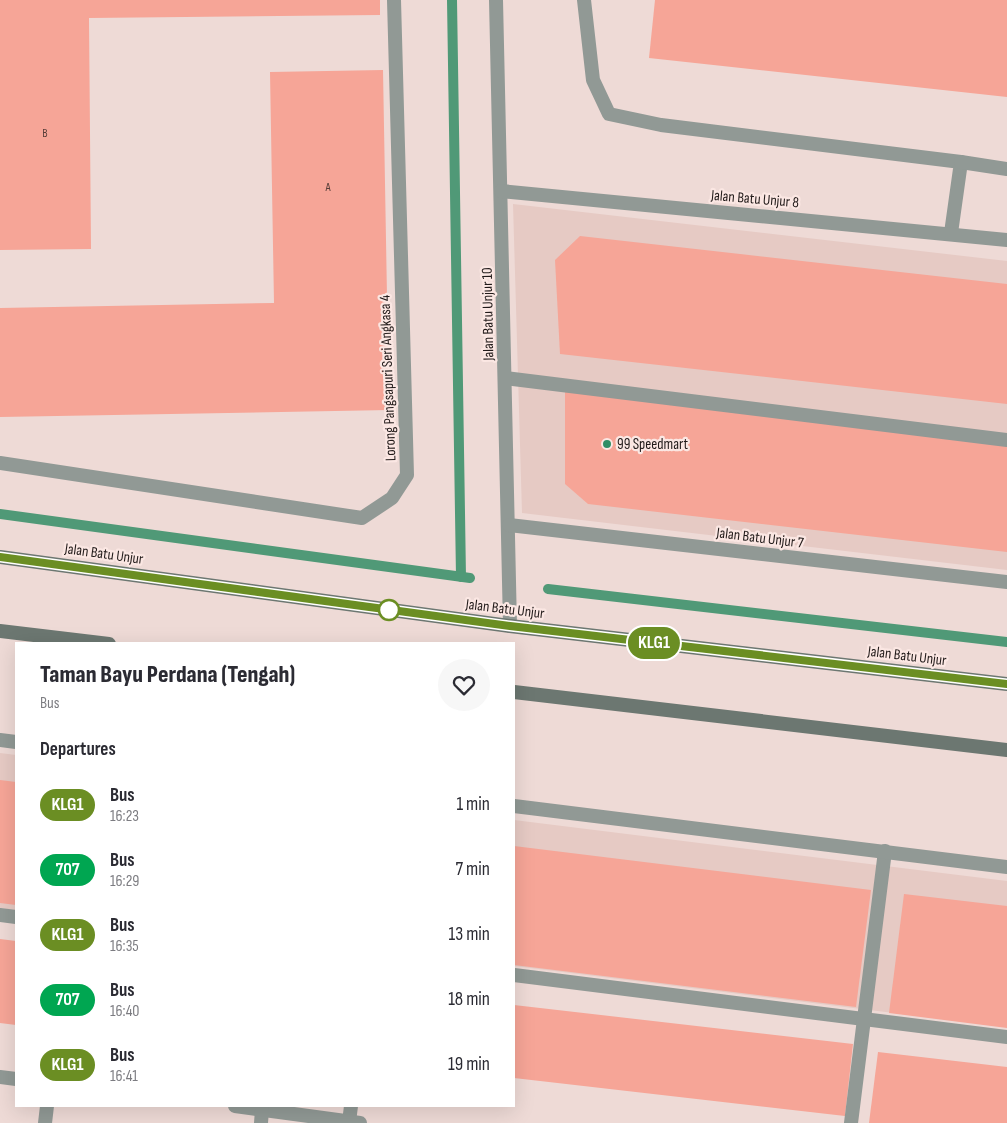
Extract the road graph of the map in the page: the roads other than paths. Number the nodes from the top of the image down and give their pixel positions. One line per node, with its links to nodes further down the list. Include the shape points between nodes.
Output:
1 (394, 0): 11 (street, Lorong Pangsapuri Seri Angkasa 4, via 406,475 392,498 362,518)
2 (496, 0): 6 (street, Jalan Batu Unjur 10)
3 (584, 0): 4 (street, via 593,80 609,114 661,125)
4 (961, 162): 5 (street); 7 (street)
5 (1007, 169)
6 (501, 191): 7 (street, Jalan Batu Unjur 8); 9 (street, Jalan Batu Unjur 10)
7 (951, 233): 8 (street, Jalan Batu Unjur 8)
8 (1007, 240)
9 (505, 378): 10 (street); 12 (street, Jalan Batu Unjur 10)
10 (1007, 440)
11 (0, 463)
12 (508, 525): 14 (street, Jalan Batu Unjur 7); 15 (street, Jalan Batu Unjur 10)
13 (0, 557): 15 (main road, Jalan Batu Unjur)
14 (1007, 582)
15 (510, 626): 18 (main road, Jalan Batu Unjur)
16 (0, 631): 17 (main road)
17 (92, 642)
18 (1007, 684)
19 (515, 692): 22 (main road)
20 (0, 740): 21 (street)
21 (15, 742)
22 (1007, 750)
23 (515, 806): 24 (street)
24 (885, 851): 25 (street); 29 (street)
25 (1007, 867)
26 (0, 915): 27 (street)
27 (15, 917)
28 (515, 975): 29 (street)
29 (863, 1019): 30 (street); 39 (street)
30 (1007, 1036)
31 (0, 1077): 32 (street)
32 (15, 1079)
33 (47, 1107): 38 (street)
34 (238, 1107): 36 (street)
35 (351, 1107): 37 (street)
36 (261, 1116): 37 (street)
37 (354, 1122)
38 (45, 1123)
39 (852, 1123)

